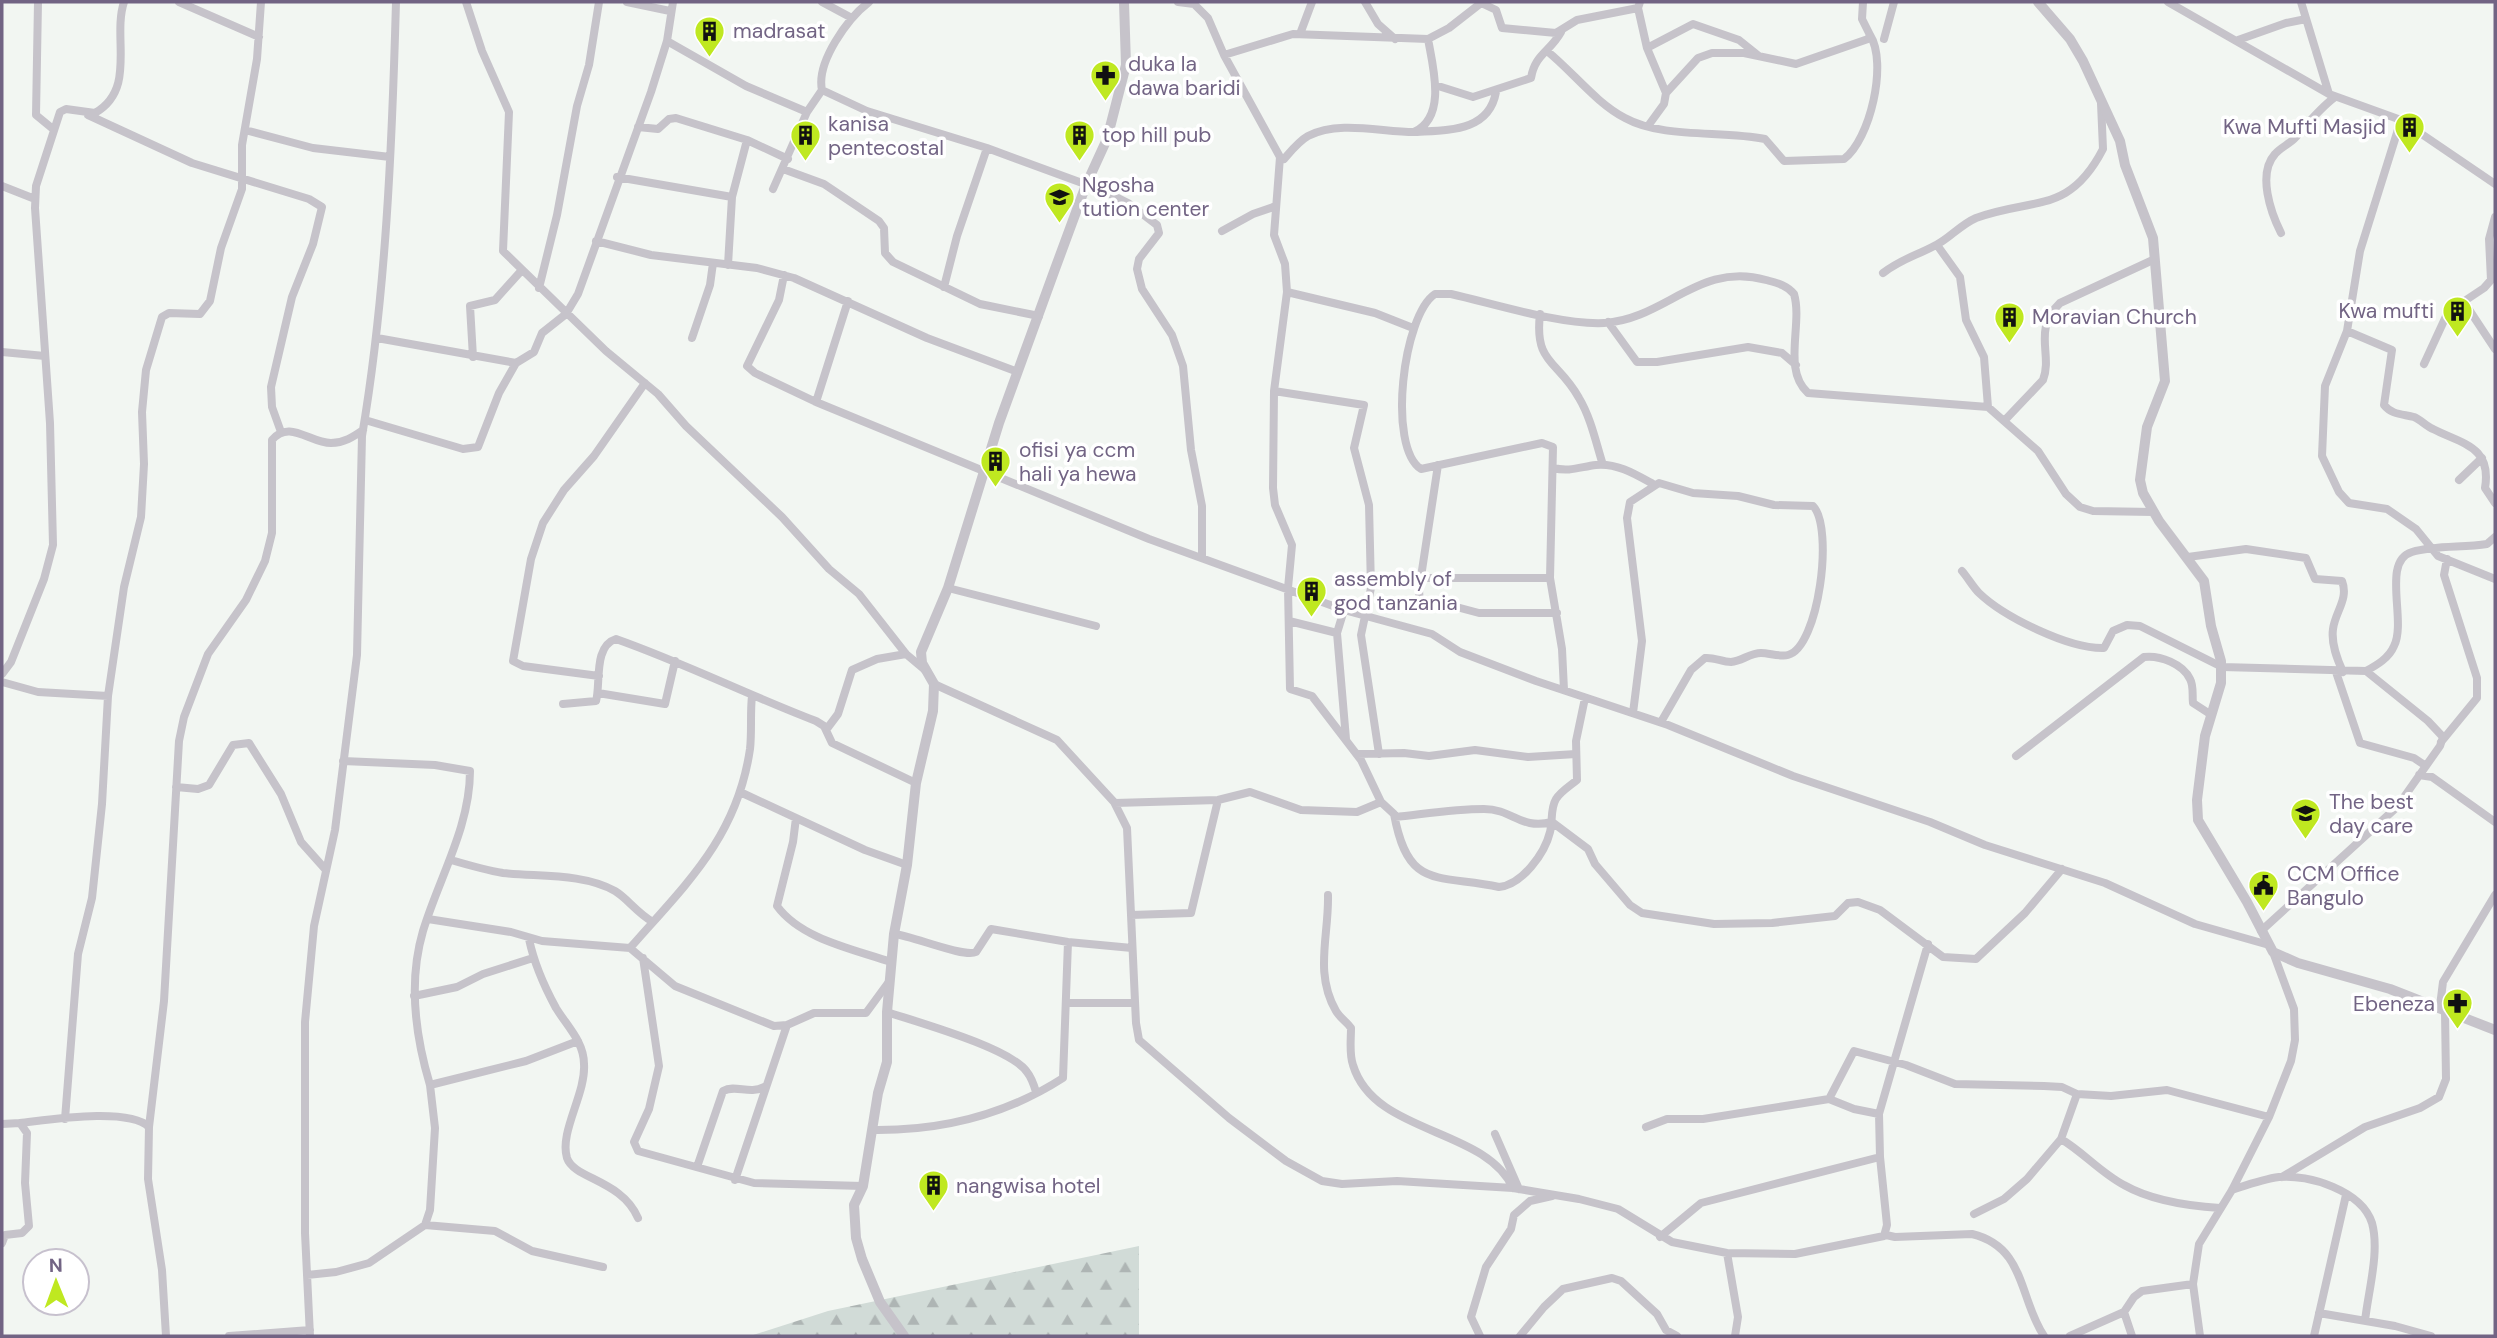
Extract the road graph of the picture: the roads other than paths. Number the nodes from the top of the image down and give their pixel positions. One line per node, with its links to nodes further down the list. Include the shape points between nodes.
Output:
1 (38, 2): 50 (street, via 36,115)
2 (124, 2): 46 (street, via 122,66 113,97 103,108)
3 (179, 2): 29 (street)
4 (261, 2): 29 (street)
5 (396, 2): 55 (street)
6 (466, 2): 76 (street, via 509,112 503,251)
7 (599, 2): 79 (street, via 558,215)
8 (627, 2): 23 (street)
9 (822, 2): 24 (street)
10 (869, 2): 24 (street)
11 (1125, 2): 62 (street, via 1126,65 1107,139)
12 (1178, 2): 21 (street)
13 (1312, 2): 27 (street)
14 (1365, 2): 30 (street, via 1378,24)
15 (1480, 2): 26 (street, via 1496,9 1502,29); 31 (street)
16 (1863, 2): 28 (street, via 1862,19)
17 (1894, 2): 32 (street)
18 (2038, 2): 43 (street, via 2075,47)
19 (2168, 2): 33 (street)
20 (2301, 2): 25 (street)
21 (1200, 5): 37 (street)
22 (1639, 5): 26 (street, via 1577,19); 35 (street)
23 (672, 6): 34 (street)
24 (850, 17): 40 (street, via 821,75)
25 (2306, 19): 33 (street); 44 (street)
26 (1561, 32): 36 (street)
27 (1300, 34): 30 (street); 37 (street)
28 (1870, 35): 38 (street, via 1805,62); 48 (street, via 1876,48 1876,89 1855,146 1844,159 1793,163 1779,158 1765,139)
29 (259, 37): 51 (street)
30 (1395, 39): 31 (street)
31 (1428, 39): 39 (street)
32 (1884, 39)
33 (2238, 40): 44 (street)
34 (667, 41): 45 (street, via 746,86); 49 (street)
35 (1647, 48): 38 (street, via 1692,24 1739,40); 42 (street)
36 (1547, 51): 41 (street, via 1534,62 1529,80); 48 (street, via 1611,109)
37 (1224, 55): 67 (street, via 1280,157)
38 (1759, 57): 42 (street, via 1729,51 1698,58)
39 (1435, 85): 41 (street, via 1467,96); 52 (street, via 1431,119)
40 (822, 90): 45 (street); 54 (street, via 867,111)
41 (1496, 92): 52 (street, via 1491,111 1479,120 1447,130)
42 (1666, 93): 48 (street, via 1664,104)
43 (2099, 94): 72 (street, via 2103,149 2071,190 2047,203 1973,219); 73 (street, via 2153,238)
44 (2332, 96): 47 (street); 70 (street, via 2266,169)
45 (807, 112): 56 (street)
46 (86, 114): 50 (street, via 61,111); 60 (street)
47 (2401, 120): 61 (street); 89 (street, via 2360,251)
48 (1648, 126)
49 (638, 127): 53 (street, via 658,129 676,118); 59 (street)
50 (53, 129): 66 (street)
51 (244, 130): 55 (street, via 313,148); 60 (street)
52 (1414, 132): 57 (street, via 1347,128 1321,132 1304,138)
53 (747, 139): 56 (street); 65 (street)
54 (987, 148): 62 (street); 80 (street)
55 (390, 157): 90 (street)
56 (788, 159): 58 (street)
57 (1284, 159)
58 (783, 169): 64 (street); 80 (street, via 824,184 866,210 883,225 889,260)
59 (617, 177): 65 (street); 71 (street)
60 (243, 181): 107 (street, via 315,201 323,212 292,297 271,387); 145 (street, via 207,307 196,314 164,316 147,368 141,517 124,587)
61 (2495, 182)
62 (1086, 185): 86 (street); 119 (street, via 1128,203 1159,227 1137,269 1142,289 1172,335 1183,366 1202,506)
63 (2, 186): 66 (street)
64 (772, 188)
65 (732, 197): 75 (street)
66 (35, 200): 94 (street)
67 (1276, 206): 69 (street); 81 (street, via 1275,242 1286,264)
68 (2495, 217): 83 (street, via 2490,239 2491,280)
69 (1222, 231)
70 (2281, 233)
71 (596, 241): 74 (street, via 651,255); 84 (street)
72 (1937, 245): 77 (street, via 1909,255); 103 (street, via 1960,277 1966,320 1984,357)
73 (2155, 259): 105 (street, via 2053,309 2043,337 2047,372); 116 (street, via 2165,381 2150,418 2139,472)
74 (713, 263): 75 (street); 91 (street)
75 (728, 265): 78 (street)
76 (522, 270): 79 (street); 95 (street, via 495,300 470,306)
77 (1883, 273)
78 (784, 275): 82 (street); 102 (street, via 779,300 747,366)
79 (539, 288): 84 (street)
80 (944, 288): 86 (street, via 989,307)
81 (1287, 292): 88 (street, via 1375,313); 101 (street)
82 (848, 301): 99 (street, via 927,338); 102 (street)
83 (2464, 302): 92 (street); 97 (street, via 2445,315)
84 (566, 314): 96 (street, via 542,333 531,354); 100 (street)
85 (1540, 314): 87 (street); 88 (street, via 1441,293 1429,298); 110 (street, via 1542,352 1581,400)
86 (1039, 316): 99 (street)
87 (1608, 322): 98 (street, via 1637,362 1748,347 1782,352); 98 (street, via 1722,276 1742,274 1785,286 1794,294)
88 (1413, 328): 109 (street, via 1404,373 1405,437 1417,467)
89 (2347, 331): 108 (street, via 2392,350 2384,397 2387,409 2467,444); 118 (street, via 2323,397 2323,461 2349,503 2387,509 2416,529)
90 (377, 338): 95 (street); 104 (street)
91 (692, 338)
92 (2495, 349)
93 (2, 352): 94 (street)
94 (45, 356): 139 (street, via 53,545 44,579)
95 (473, 357): 96 (street)
96 (516, 363): 104 (street, via 477,448 463,449)
97 (2424, 364)
98 (1796, 365): 103 (street, via 1801,386 1808,393)
99 (1018, 372): 112 (street)
100 (645, 383): 134 (street, via 859,594); 140 (street, via 543,523 531,559 513,652 513,661 523,666)
101 (1274, 391): 127 (street, via 1273,488 1292,545); 130 (street, via 1364,405 1354,448 1369,505 1371,588)
102 (816, 402): 112 (street)
103 (1988, 407): 105 (street)
104 (365, 420): 106 (street)
105 (2005, 420): 116 (street, via 2038,451 2080,507)
106 (363, 430): 107 (street, via 331,443 290,430); 159 (street, via 357,655)
107 (281, 432): 163 (street, via 271,445 272,533 265,561 246,600 208,654 184,717)
108 (2482, 458): 113 (street); 115 (street, via 2485,488)
109 (1438, 465): 111 (street, via 1547,442 1553,447); 123 (street)
110 (1603, 465): 111 (street, via 1569,471); 114 (street, via 1627,470)
111 (1553, 468): 124 (street)
112 (984, 470): 119 (street, via 1149,540); 126 (street)
113 (2459, 480)
114 (1653, 484): 149 (street, via 1630,502 1628,509 1642,640); 151 (street, via 1774,505 1813,506 1819,513 1824,548 1816,605 1797,648 1788,655 1750,653 1730,662 1705,658 1691,670)
115 (2495, 503)
116 (2153, 512): 120 (street)
117 (2495, 537): 118 (street, via 2487,544)
118 (2431, 550): 121 (street); 137 (street, via 2412,552 2400,561 2395,576 2399,629 2395,646)
119 (1202, 557): 127 (street)
120 (2188, 557): 136 (street, via 2204,581); 138 (street, via 2260,549 2306,558 2315,579 2342,582 2344,594 2333,630)
121 (2446, 559): 125 (street); 154 (street, via 2444,575 2478,691)
122 (1962, 571): 136 (street, via 1998,608 2071,643 2104,648 2118,628 2140,626)
123 (1422, 578): 124 (street); 129 (street, via 1419,600 1429,608 1450,605 1479,613)
124 (1550, 578): 129 (street)
125 (2495, 579)
126 (948, 588): 132 (street); 141 (street, via 921,652)
127 (1288, 588): 128 (street); 131 (street)
128 (1344, 610): 130 (street); 133 (street)
129 (1557, 614): 143 (street)
130 (1366, 616): 143 (street, via 1432,634 1460,652); 156 (street, via 1362,644)
131 (1289, 621): 133 (street); 153 (street, via 1290,689 1312,696)
132 (1096, 626)
133 (1337, 633): 153 (street)
134 (906, 654): 141 (street); 152 (street, via 852,670 838,714)
135 (675, 661): 140 (street, via 612,640 603,652); 144 (street, via 665,704); 146 (street)
136 (2222, 667): 138 (street); 150 (street)
137 (2366, 671): 138 (street); 154 (street, via 2428,721)
138 (2339, 672): 160 (street, via 2360,743 2414,758)
139 (2, 674)
140 (599, 676): 144 (street)
141 (932, 679): 162 (street, via 933,711); 167 (street, via 1056,740)
142 (2, 682): 145 (street, via 38,692)
143 (1564, 690): 147 (street)
144 (598, 692): 148 (street, via 594,702)
145 (108, 696): 209 (street, via 93,898 78,954)
146 (751, 696): 152 (street, via 816,721); 164 (street, via 751,745)
147 (1585, 698): 149 (street); 157 (street)
148 (563, 704)
149 (1633, 713): 151 (street)
150 (2210, 714): 158 (street, via 2193,703 2186,673 2163,659 2144,657); 181 (street, via 2198,820)
151 (1661, 722): 174 (street, via 1793,776)
152 (826, 730): 162 (street, via 832,743)
153 (1346, 740): 155 (street)
154 (2441, 742): 160 (street)
155 (1357, 754): 156 (street); 166 (street)
156 (1379, 754): 157 (street, via 1441,756 1475,750 1528,757)
157 (1576, 754): 170 (street, via 1577,780 1554,802)
158 (2016, 756)
159 (343, 761): 172 (street, via 469,768); 175 (street)
160 (2426, 766): 161 (street)
161 (2419, 775): 171 (street, via 2432,778); 181 (street, via 2379,826)
162 (916, 783): 173 (street)
163 (176, 787): 175 (street, via 209,786 233,745 249,743 281,794 301,842); 212 (street, via 164,1001)
164 (740, 792): 169 (street); 180 (street, via 708,858)
165 (1218, 800): 166 (street, via 1257,792 1294,809 1357,811); 167 (street); 178 (street, via 1191,913)
166 (1381, 802): 168 (street)
167 (1115, 803): 178 (street, via 1127,828)
168 (1395, 817): 170 (street, via 1484,809 1534,826); 170 (street, via 1394,827 1408,857 1422,874 1499,887 1507,886 1536,861)
169 (796, 818): 173 (street); 191 (street, via 777,905 804,930)
170 (1552, 822): 185 (street, via 1588,849 1595,864 1642,913 1714,924 1772,923 1835,916 1848,903 1858,902 1880,910)
171 (2495, 822)
172 (451, 860): 179 (street); 180 (street, via 607,888)
173 (907, 865): 182 (street)
174 (2062, 869): 185 (street, via 2025,913 1976,959 1951,959); 188 (street, via 2195,924)
175 (326, 870): 235 (street, via 314,926 305,1022)
176 (1328, 895): 222 (street, via 1322,956 1325,983 1338,1014 1351,1028 1351,1060 1357,1077 1382,1105 1490,1158)
177 (2494, 900): 197 (street, via 2443,982 2440,1006)
178 (1131, 915): 187 (street)
179 (428, 919): 183 (street, via 503,930); 193 (street)
180 (653, 922): 186 (street)
181 (2261, 931): 188 (street)
182 (894, 934): 184 (street, via 966,955 976,951 991,929); 191 (street)
183 (529, 939): 186 (street); 189 (street)
184 (1068, 942): 187 (street); 194 (street)
185 (1928, 944): 201 (street)
186 (629, 948): 190 (street)
187 (1132, 948): 195 (street)
188 (2271, 948): 197 (street, via 2311,967 2390,989); 208 (street, via 2297,1025 2291,1061)
189 (533, 958): 193 (street, via 457,987); 200 (street, via 556,1008)
190 (643, 958): 198 (street, via 682,989 765,1023); 218 (street, via 659,1066 634,1145 644,1154)
191 (891, 962): 192 (street)
192 (889, 980): 196 (street); 198 (street, via 866,1013 814,1013)
193 (414, 996): 202 (street, via 417,1036)
194 (1066, 1003): 195 (street); 204 (street, via 1065,1075)
195 (1135, 1003): 222 (street, via 1137,1033 1143,1044 1223,1113 1312,1177 1332,1183 1396,1181)
196 (887, 1012): 204 (street, via 1018,1063); 214 (street, via 887,1062)
197 (2445, 1012): 199 (street); 219 (street, via 2446,1079 2439,1097 2365,1126)
198 (787, 1025): 203 (street)
199 (2495, 1030)
200 (578, 1041): 202 (street, via 526,1061); 228 (street, via 583,1082 568,1135 568,1159 574,1168 624,1195)
201 (1894, 1062): 205 (street, via 1955,1084 2062,1087); 206 (street, via 1852,1052); 207 (street)
202 (430, 1085): 229 (street, via 435,1128)
203 (764, 1087): 218 (street, via 752,1092 723,1091); 220 (street)
204 (1036, 1092): 214 (street, via 995,1114 930,1128)
205 (2077, 1094): 208 (street, via 2111,1096 2167,1090); 216 (street)
206 (1829, 1099): 207 (street); 213 (street, via 1717,1117 1667,1119)
207 (1880, 1114): 217 (street)
208 (2269, 1117): 223 (street)
209 (65, 1119): 210 (street); 212 (street, via 113,1117 140,1120)
210 (20, 1123): 211 (street); 232 (street, via 27,1133 29,1226 22,1233 5,1235)
211 (2, 1124)
212 (149, 1126): 241 (street, via 147,1169)
213 (1646, 1127)
214 (872, 1130): 221 (street)
215 (1495, 1134): 222 (street)
216 (2061, 1139): 226 (street, via 2134,1190); 227 (street, via 2013,1192)
217 (1880, 1157): 230 (street); 231 (street, via 1701,1203)
218 (697, 1167): 220 (street)
219 (2283, 1177): 223 (street); 225 (street, via 2307,1179)
220 (735, 1180): 221 (street)
221 (863, 1186): 243 (street, via 854,1205 859,1248 880,1302)
222 (1516, 1188): 224 (street)
223 (2232, 1191): 226 (street)
224 (1554, 1195): 231 (street, via 1618,1209); 244 (street, via 1530,1201 1514,1215 1511,1229 1487,1263 1471,1317)
225 (2346, 1195): 238 (street); 239 (street, via 2365,1211 2372,1225)
226 (2220, 1208): 236 (street, via 2199,1244)
227 (1974, 1214)
228 (638, 1218)
229 (425, 1225): 234 (street, via 495,1231 532,1251); 235 (street, via 369,1263)
230 (1886, 1235): 233 (street, via 1795,1254); 248 (street, via 1983,1236 2018,1267)
231 (1660, 1237): 233 (street)
232 (2, 1243)
233 (1727, 1253): 247 (street, via 1738,1317)
234 (603, 1267)
235 (307, 1275): 240 (street)
236 (2193, 1284): 237 (street, via 2150,1288 2134,1297); 251 (street)
237 (2124, 1312): 249 (street); 250 (street)
238 (2319, 1313): 239 (street); 252 (street)
239 (2365, 1321): 253 (street)
240 (310, 1333): 242 (street)
241 (166, 1336)
242 (229, 1336)
243 (904, 1336)
244 (1480, 1336)
245 (1520, 1336): 246 (street, via 1563,1289 1612,1278)
246 (1677, 1336)
247 (1735, 1336)
248 (2044, 1336)
249 (2070, 1336)
250 (2132, 1336)
251 (2200, 1336)
252 (2314, 1336)
253 (2431, 1336)

